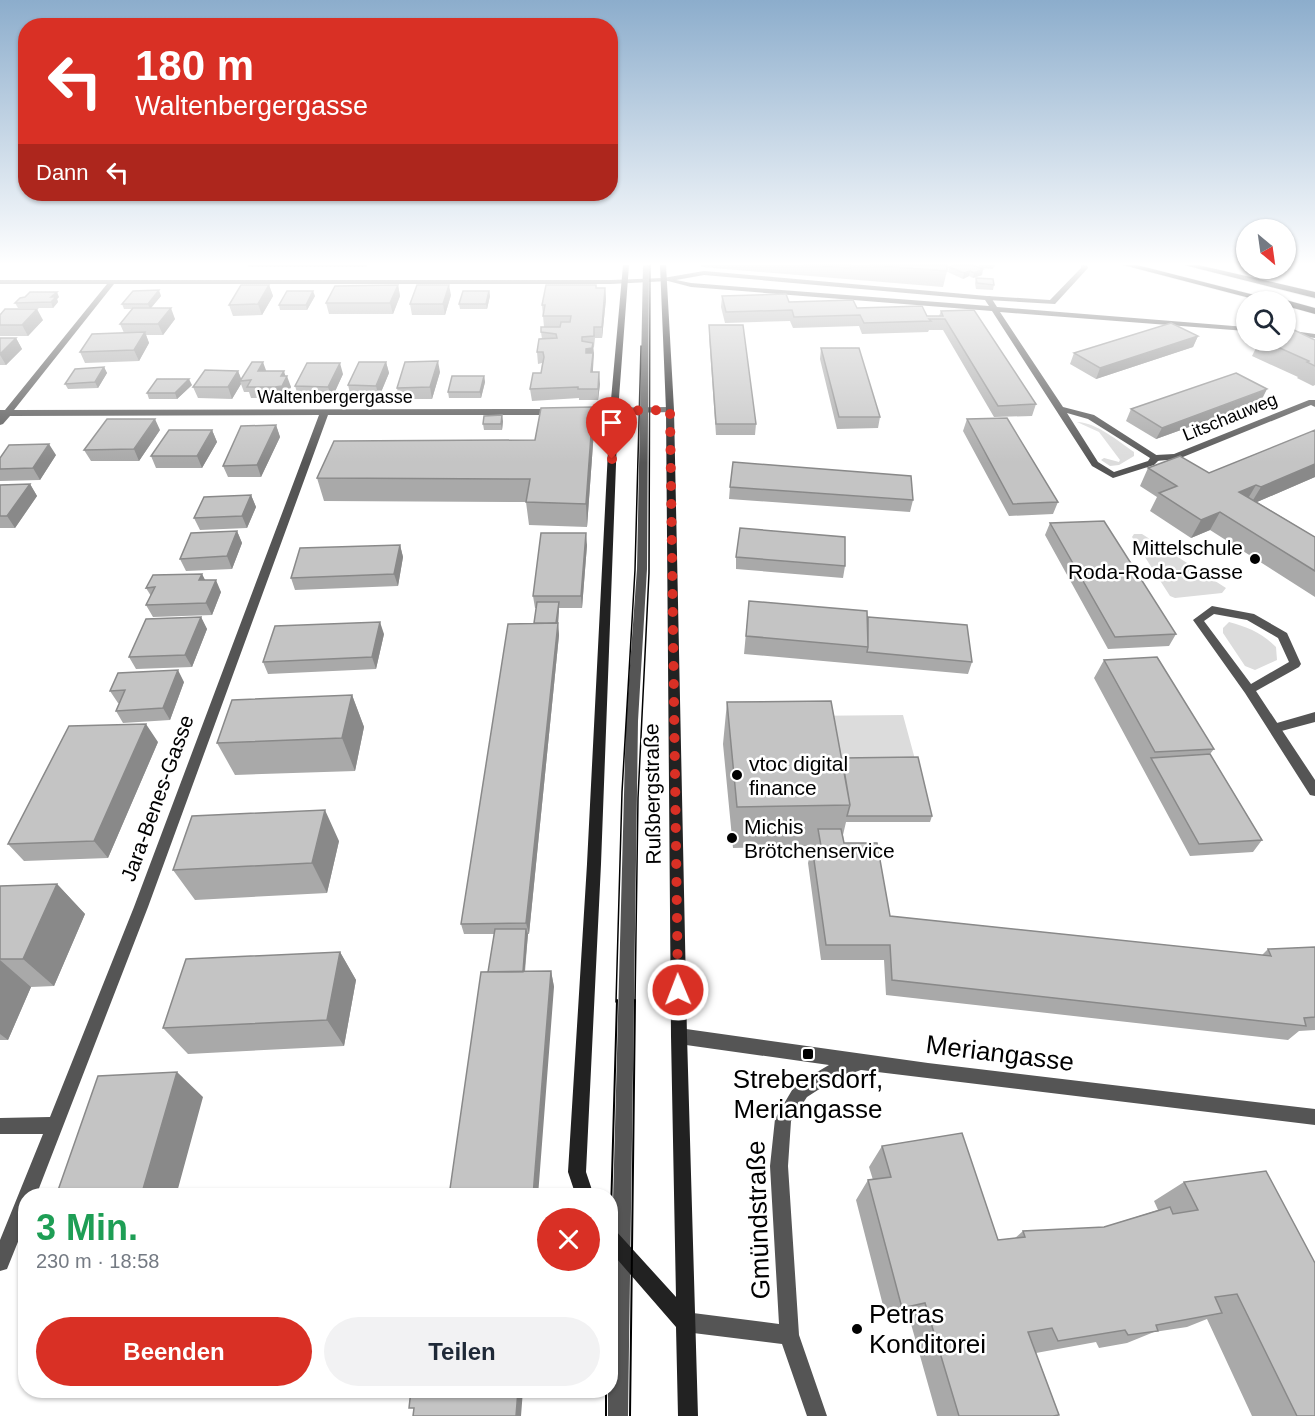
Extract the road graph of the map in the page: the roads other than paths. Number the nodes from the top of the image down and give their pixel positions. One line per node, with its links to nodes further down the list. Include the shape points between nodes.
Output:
1 (71, 331): 13 (street)
2 (621, 331): 11 (street)
3 (645, 331): 12 (street)
4 (666, 331): 10 (street, Rußbergstraße)
5 (1009, 331): 9 (street)
6 (1296, 333): 7 (street)
7 (1315, 336)
8 (1315, 404): 16 (street, Litschauweg, via 1175,457)
9 (1060, 409): 16 (street, via 1091,417); 16 (street, Litschauweg, via 1095,464 1113,475)
10 (670, 410): 12 (street, Waltenbergergasse); 21 (street, Rußbergstraße)
11 (614, 411): 12 (street, Waltenbergergasse); 14 (street, Waltenbergergasse); 27 (street, via 577,1172)
12 (644, 411): 28 (street, via 642,569 632,721)
13 (3, 413): 14 (street, Waltenbergergasse); 15 (street)
14 (324, 414): 24 (street, Jara-Benes-Gasse)
15 (0, 422)
16 (1156, 458)
17 (1249, 690): 17 (street, via 1295,664 1283,636 1250,617 1212,610 1198,620); 19 (street)
18 (1315, 717): 19 (street)
19 (1274, 728): 20 (street)
20 (1315, 791)
21 (679, 1036): 22 (street, Meriangasse); 32 (street, Rußbergstraße)
22 (861, 1061): 23 (street, Meriangasse); 33 (street, Gmündstraße, via 830,1073 801,1091 783,1119 779,1166)
23 (1315, 1117)
24 (56, 1125): 25 (street); 26 (street, Jara-Benes-Gasse)
25 (0, 1126)
26 (30, 1188)
27 (582, 1188)
28 (618, 1188)
29 (18, 1217): 31 (street, Jara-Benes-Gasse)
30 (618, 1245): 32 (street)
31 (0, 1262)
32 (685, 1322): 33 (street); 36 (street, Rußbergstraße)
33 (789, 1335): 37 (street, Gmündstraße)
34 (618, 1398): 35 (street)
35 (618, 1416)
36 (688, 1416)
37 (817, 1416)

